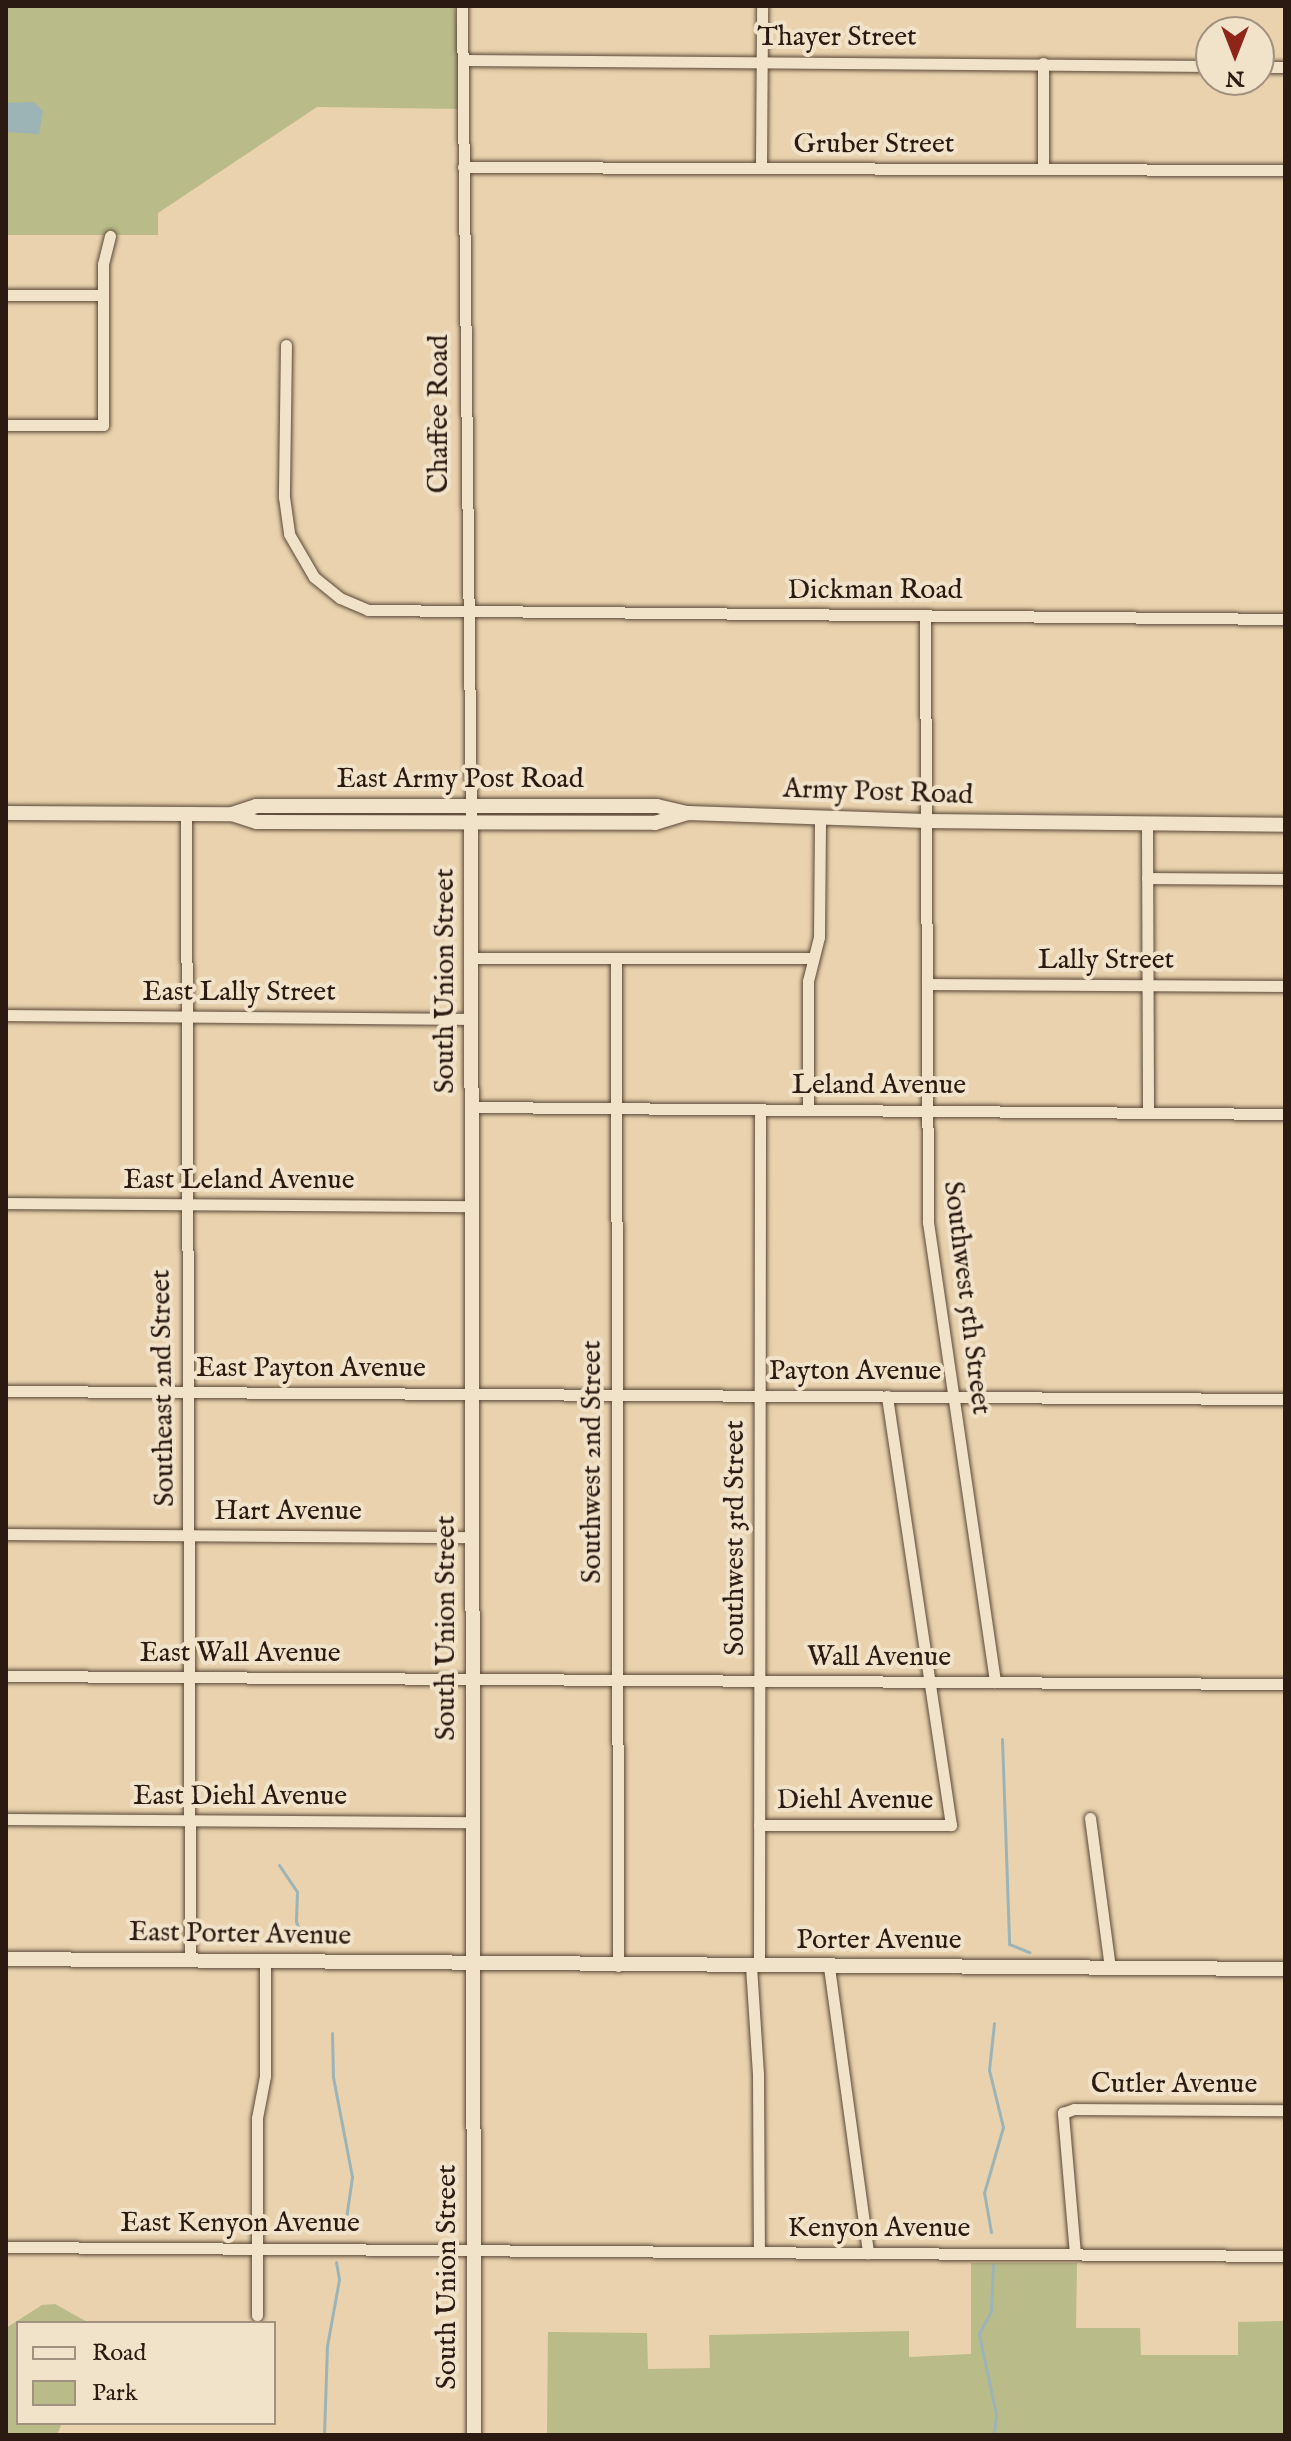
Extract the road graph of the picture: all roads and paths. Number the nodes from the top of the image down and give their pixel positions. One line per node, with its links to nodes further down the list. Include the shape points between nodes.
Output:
1 (462, 6): 3 (street, Chaffee Road)
2 (762, 6): 4 (street)
3 (463, 60): 4 (street, Thayer Street); 7 (street, Chaffee Road)
4 (762, 61): 5 (street, Thayer Street); 8 (street)
5 (1043, 63): 6 (street, Thayer Street); 9 (street)
6 (1195, 66)
7 (463, 167): 8 (street, Gruber Street); 16 (street, Chaffee Road)
8 (761, 168): 9 (street, Gruber Street)
9 (1043, 169): 10 (street, Gruber Street)
10 (1285, 170)
11 (110, 236): 13 (street)
12 (6, 295): 13 (street)
13 (103, 295): 15 (street, via 103,425)
14 (286, 345): 16 (street, Dickman Road, via 285,517 303,563 326,588 368,610)
15 (6, 425)
16 (465, 613): 17 (street, Dickman Road); 19 (street, Chaffee Road)
17 (925, 615): 18 (street, Dickman Road); 25 (street, Southwest 5th Street)
18 (1285, 619)
19 (470, 805): 21 (street, East Army Post Road, via 657,806); 22 (street, East Army Post Road, via 256,806); 26 (street, Chaffee Road)
20 (6, 813): 23 (street, East Army Post Road)
21 (688, 813): 24 (street, Army Post Road); 26 (street, Army Post Road, via 655,823)
22 (232, 814): 23 (street, East Army Post Road); 26 (street, East Army Post Road, via 257,822)
23 (186, 815): 38 (street, Southeast 2nd Street)
24 (820, 817): 25 (street, Army Post Road); 33 (street, via 819,937)
25 (926, 821): 27 (street, Army Post Road); 34 (street, Southwest 5th Street)
26 (471, 822): 31 (street, South Union Street)
27 (1147, 823): 28 (street, Army Post Road); 29 (street)
28 (1285, 825)
29 (1147, 878): 30 (street); 35 (street)
30 (1285, 879)
31 (472, 958): 32 (street); 39 (street, South Union Street)
32 (616, 958): 33 (street); 41 (street, Southwest 2nd Street)
33 (813, 958): 43 (street, via 808,981)
34 (927, 984): 35 (street, Lally Street); 44 (street, Southwest 5th Street)
35 (1147, 985): 36 (street, Lally Street); 45 (street)
36 (1285, 986)
37 (6, 1015): 38 (street, East Lally Street)
38 (185, 1016): 39 (street, East Lally Street); 48 (street, Southeast 2nd Street)
39 (472, 1019): 40 (street, South Union Street)
40 (472, 1107): 41 (street, Leland Avenue); 49 (street, South Union Street)
41 (616, 1108): 42 (street, Leland Avenue); 53 (street, Southwest 2nd Street)
42 (760, 1109): 43 (street, Leland Avenue); 54 (street, Southwest 3rd Street)
43 (808, 1110): 44 (street, Leland Avenue)
44 (927, 1111): 45 (street, Leland Avenue); 56 (street, Southwest 5th Street, via 928,1222)
45 (1148, 1113): 46 (street, Leland Avenue)
46 (1285, 1114)
47 (6, 1203): 48 (street, East Leland Avenue)
48 (186, 1204): 49 (street, East Leland Avenue); 51 (street, Southeast 2nd Street)
49 (472, 1206): 52 (street, South Union Street)
50 (6, 1391): 51 (street, East Payton Avenue)
51 (188, 1392): 52 (street, East Payton Avenue); 59 (street, Southeast 2nd Street)
52 (472, 1393): 53 (street, Payton Avenue); 60 (street, South Union Street)
53 (617, 1394): 54 (street, Payton Avenue); 64 (street, Southwest 2nd Street)
54 (760, 1395): 55 (street, Payton Avenue); 65 (street, Southwest 3rd Street)
55 (887, 1396): 56 (street, Payton Avenue); 66 (street)
56 (954, 1397): 57 (street, Payton Avenue); 67 (street, Southwest 5th Street)
57 (1285, 1399)
58 (6, 1534): 59 (street, Hart Avenue)
59 (191, 1535): 60 (street, Hart Avenue); 62 (street, Southeast 2nd Street)
60 (473, 1537): 63 (street, South Union Street)
61 (6, 1676): 62 (street, East Wall Avenue)
62 (191, 1677): 63 (street, East Wall Avenue); 71 (street, Southeast 2nd Street)
63 (473, 1680): 64 (street, Wall Avenue); 72 (street, South Union Street)
64 (617, 1681): 65 (street, Wall Avenue); 78 (street, Southwest 2nd Street)
65 (759, 1681): 66 (street, Wall Avenue); 73 (street, Southwest 3rd Street)
66 (929, 1682): 67 (street, Wall Avenue); 73 (street, Diehl Avenue, via 951,1825)
67 (995, 1682): 68 (street, Wall Avenue)
68 (1285, 1684)
69 (1090, 1818): 81 (street)
70 (6, 1819): 71 (street, East Diehl Avenue)
71 (189, 1820): 72 (street, East Diehl Avenue); 75 (street, Southeast 2nd Street)
72 (473, 1822): 77 (street, South Union Street)
73 (759, 1825): 79 (street, Southwest 3rd Street)
74 (6, 1959): 75 (street, East Porter Avenue)
75 (190, 1960): 76 (street, East Porter Avenue)
76 (265, 1960): 77 (street, East Porter Avenue); 85 (street)
77 (473, 1965): 78 (street, Porter Avenue); 86 (street, South Union Street)
78 (618, 1966): 79 (street, Porter Avenue)
79 (755, 1966): 80 (street, Porter Avenue); 87 (street, Southwest 3rd Street)
80 (829, 1967): 81 (street, Porter Avenue); 88 (street)
81 (1110, 1968): 82 (street, Porter Avenue)
82 (1285, 1969)
83 (1285, 2110): 89 (street, Cutler Avenue, via 1063,2113)
84 (6, 2247): 85 (street, East Kenyon Avenue)
85 (258, 2248): 86 (street, East Kenyon Avenue); 91 (street)
86 (473, 2250): 87 (street, Kenyon Avenue); 92 (street, South Union Street)
87 (759, 2252): 88 (street, Kenyon Avenue)
88 (868, 2253): 89 (street, Kenyon Avenue)
89 (1075, 2254): 90 (street, Kenyon Avenue)
90 (1285, 2256)
91 (257, 2315)
92 (474, 2435)

